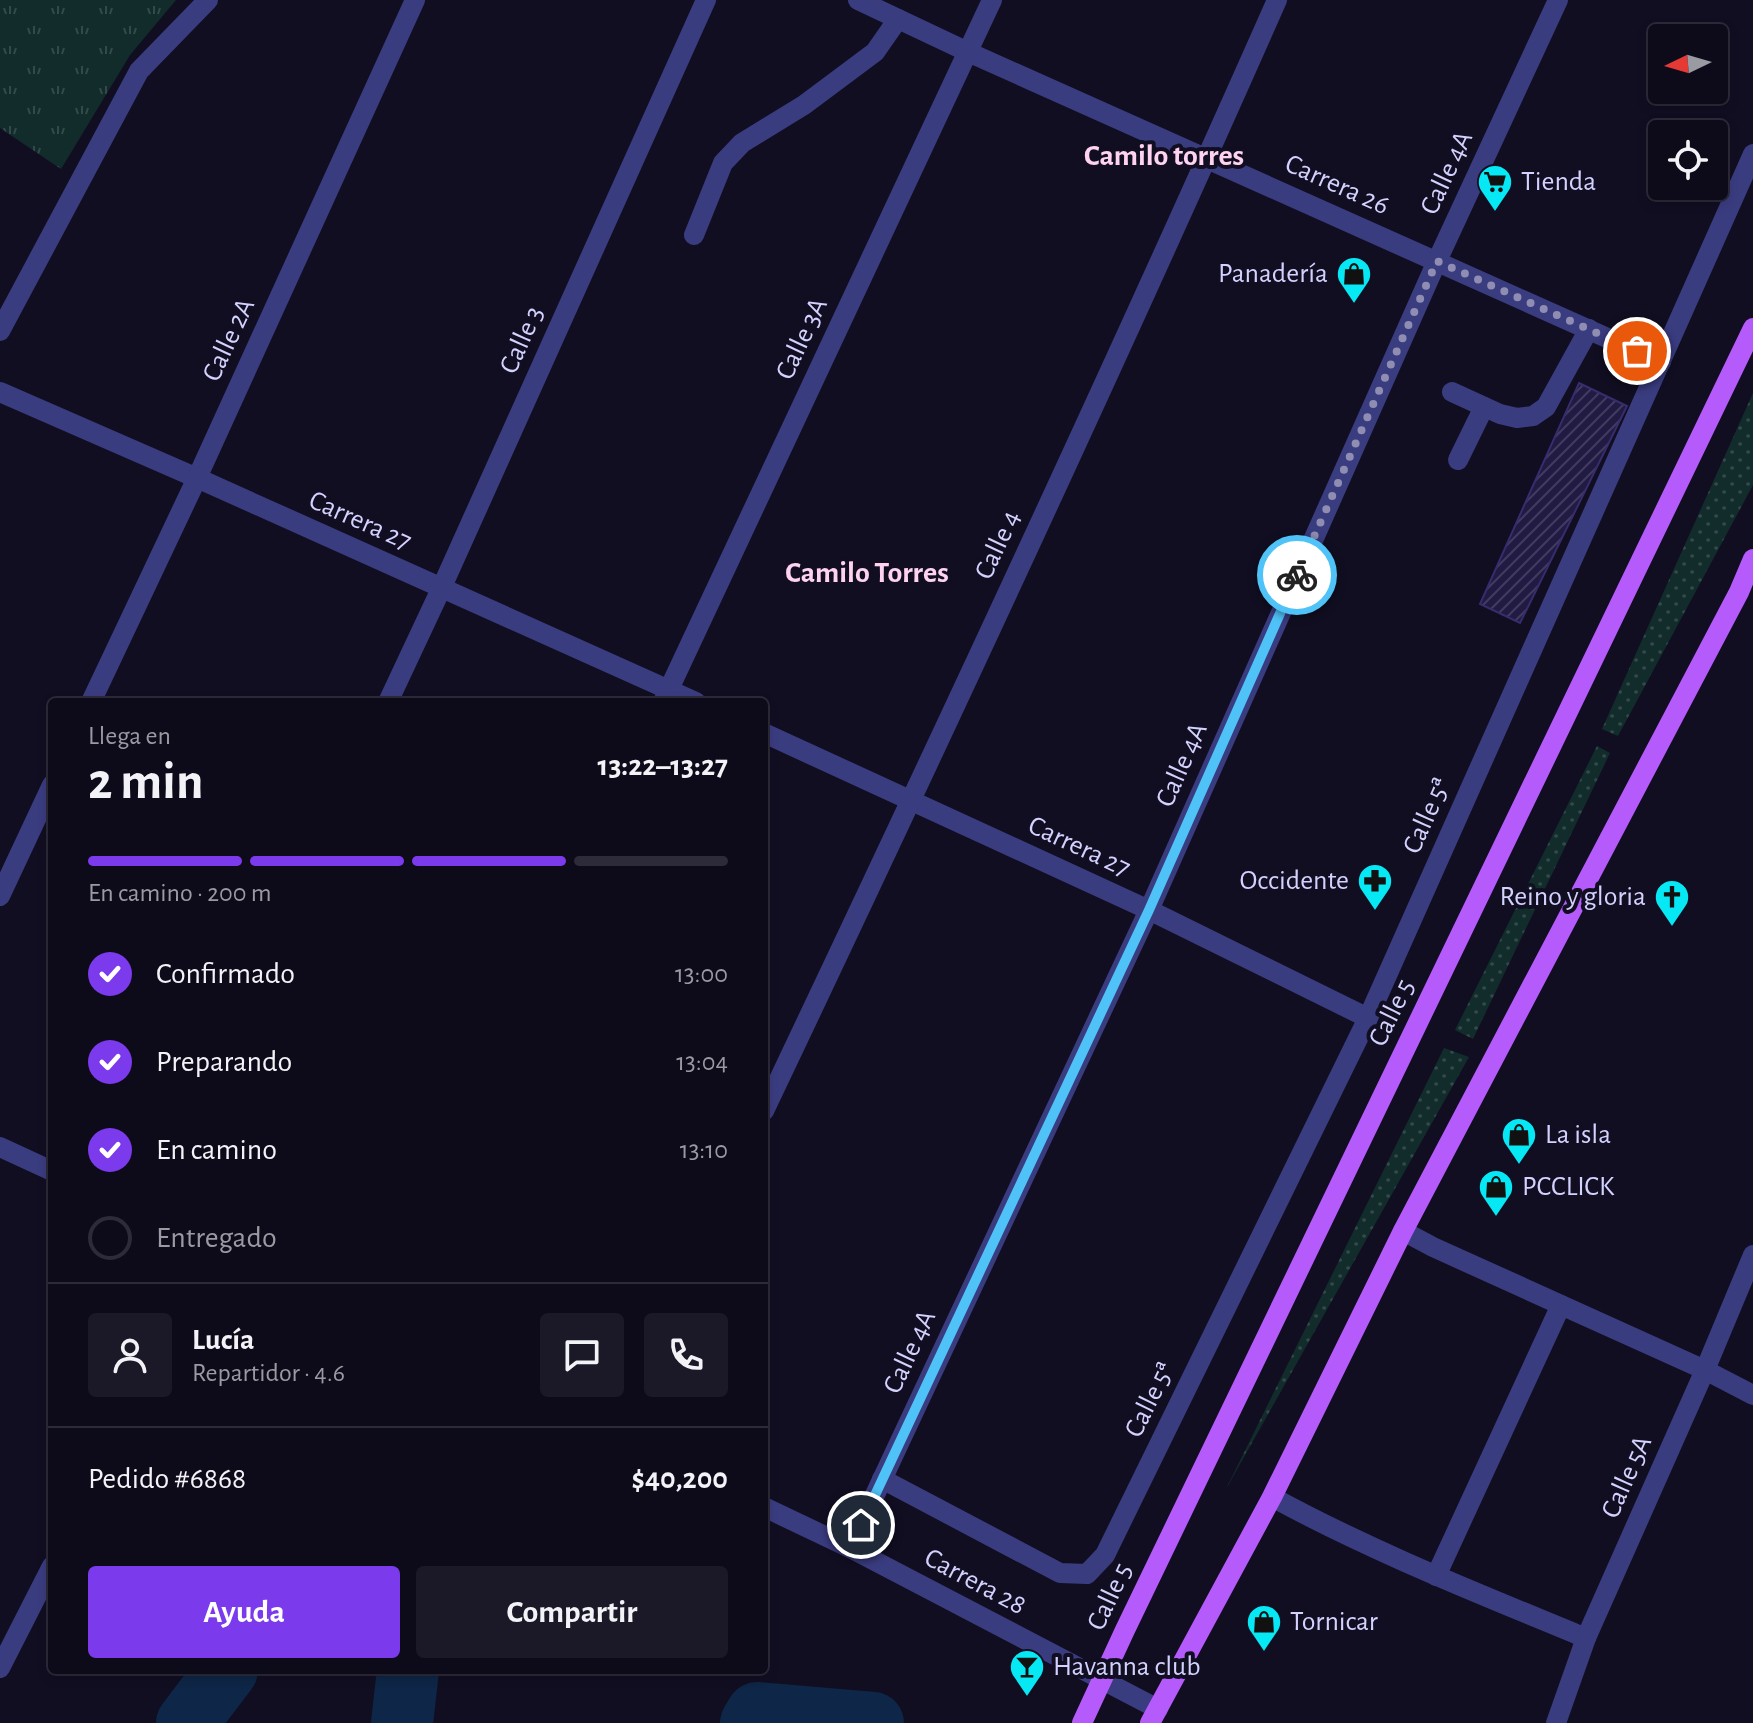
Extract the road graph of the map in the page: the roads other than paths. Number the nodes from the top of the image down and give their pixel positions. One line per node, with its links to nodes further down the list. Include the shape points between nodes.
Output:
1 (208, 0): 15 (street, via 139,71)
2 (415, 0): 22 (street, Calle 2A)
3 (706, 0): 24 (street, Calle 3)
4 (858, 0): 8 (street, Carrera 26)
5 (992, 0): 9 (street, Calle 3A)
6 (1277, 0): 11 (street, Calle 4)
7 (1558, 0): 13 (street, Calle 4A)
8 (898, 19): 9 (street, Carrera 26); 12 (street, via 875,52 742,143 723,163)
9 (968, 52): 11 (street, Carrera 26); 26 (street, Calle 3A)
10 (1753, 154): 17 (street, Calle 5ª)
11 (1208, 158): 13 (street, Carrera 26); 31 (street, Calle 4)
12 (694, 235)
13 (1437, 261): 14 (street, Carrera 26); 33 (street, Calle 4A)
14 (1589, 329): 17 (street, Carrera 26); 20 (street, via 1546,407 1517,418)
15 (0, 331)
16 (1752, 340): 51 (main road, Calle 5)
17 (1661, 362): 34 (street, Calle 5ª)
18 (0, 392): 22 (street, Carrera 27)
19 (1452, 392): 20 (street)
20 (1484, 407): 21 (street)
21 (1458, 460)
22 (197, 478): 24 (street, Carrera 27); 27 (street, Calle 2A)
23 (1753, 559): 25 (main road)
24 (441, 589): 26 (street, Carrera 27); 28 (street, Calle 3)
25 (1746, 596): 38 (main road)
26 (666, 696)
27 (93, 698)
28 (390, 698)
29 (768, 735): 31 (street, Carrera 27)
30 (48, 794): 32 (street)
31 (912, 801): 33 (street, Carrera 27); 35 (street, Calle 4)
32 (0, 896)
33 (1149, 910): 34 (street, Carrera 27); 43 (street, Calle 4A)
34 (1368, 1018): 43 (street, Calle 5ª, via 1105,1555 1087,1574 1060,1573)
35 (768, 1103)
36 (0, 1147): 37 (street)
37 (48, 1169)
38 (1403, 1231): 40 (street); 44 (main road)
39 (1753, 1255): 41 (street, Calle 5A)
40 (1561, 1305): 41 (street); 48 (street)
41 (1705, 1370): 42 (street); 49 (street, Calle 5A)
42 (1753, 1395)
43 (882, 1479): 46 (street, Calle 4A)
44 (1272, 1497): 48 (street); 52 (main road)
45 (768, 1509): 46 (street, Carrera 28)
46 (850, 1548): 51 (street, Carrera 28)
47 (48, 1574): 50 (street)
48 (1436, 1576): 49 (street)
49 (1586, 1638): 54 (street, Calle 5A)
50 (0, 1668)
51 (1102, 1680): 52 (street, Carrera 28); 53 (main road, Calle 5)
52 (1154, 1716)
53 (1082, 1723)
54 (1556, 1723)

